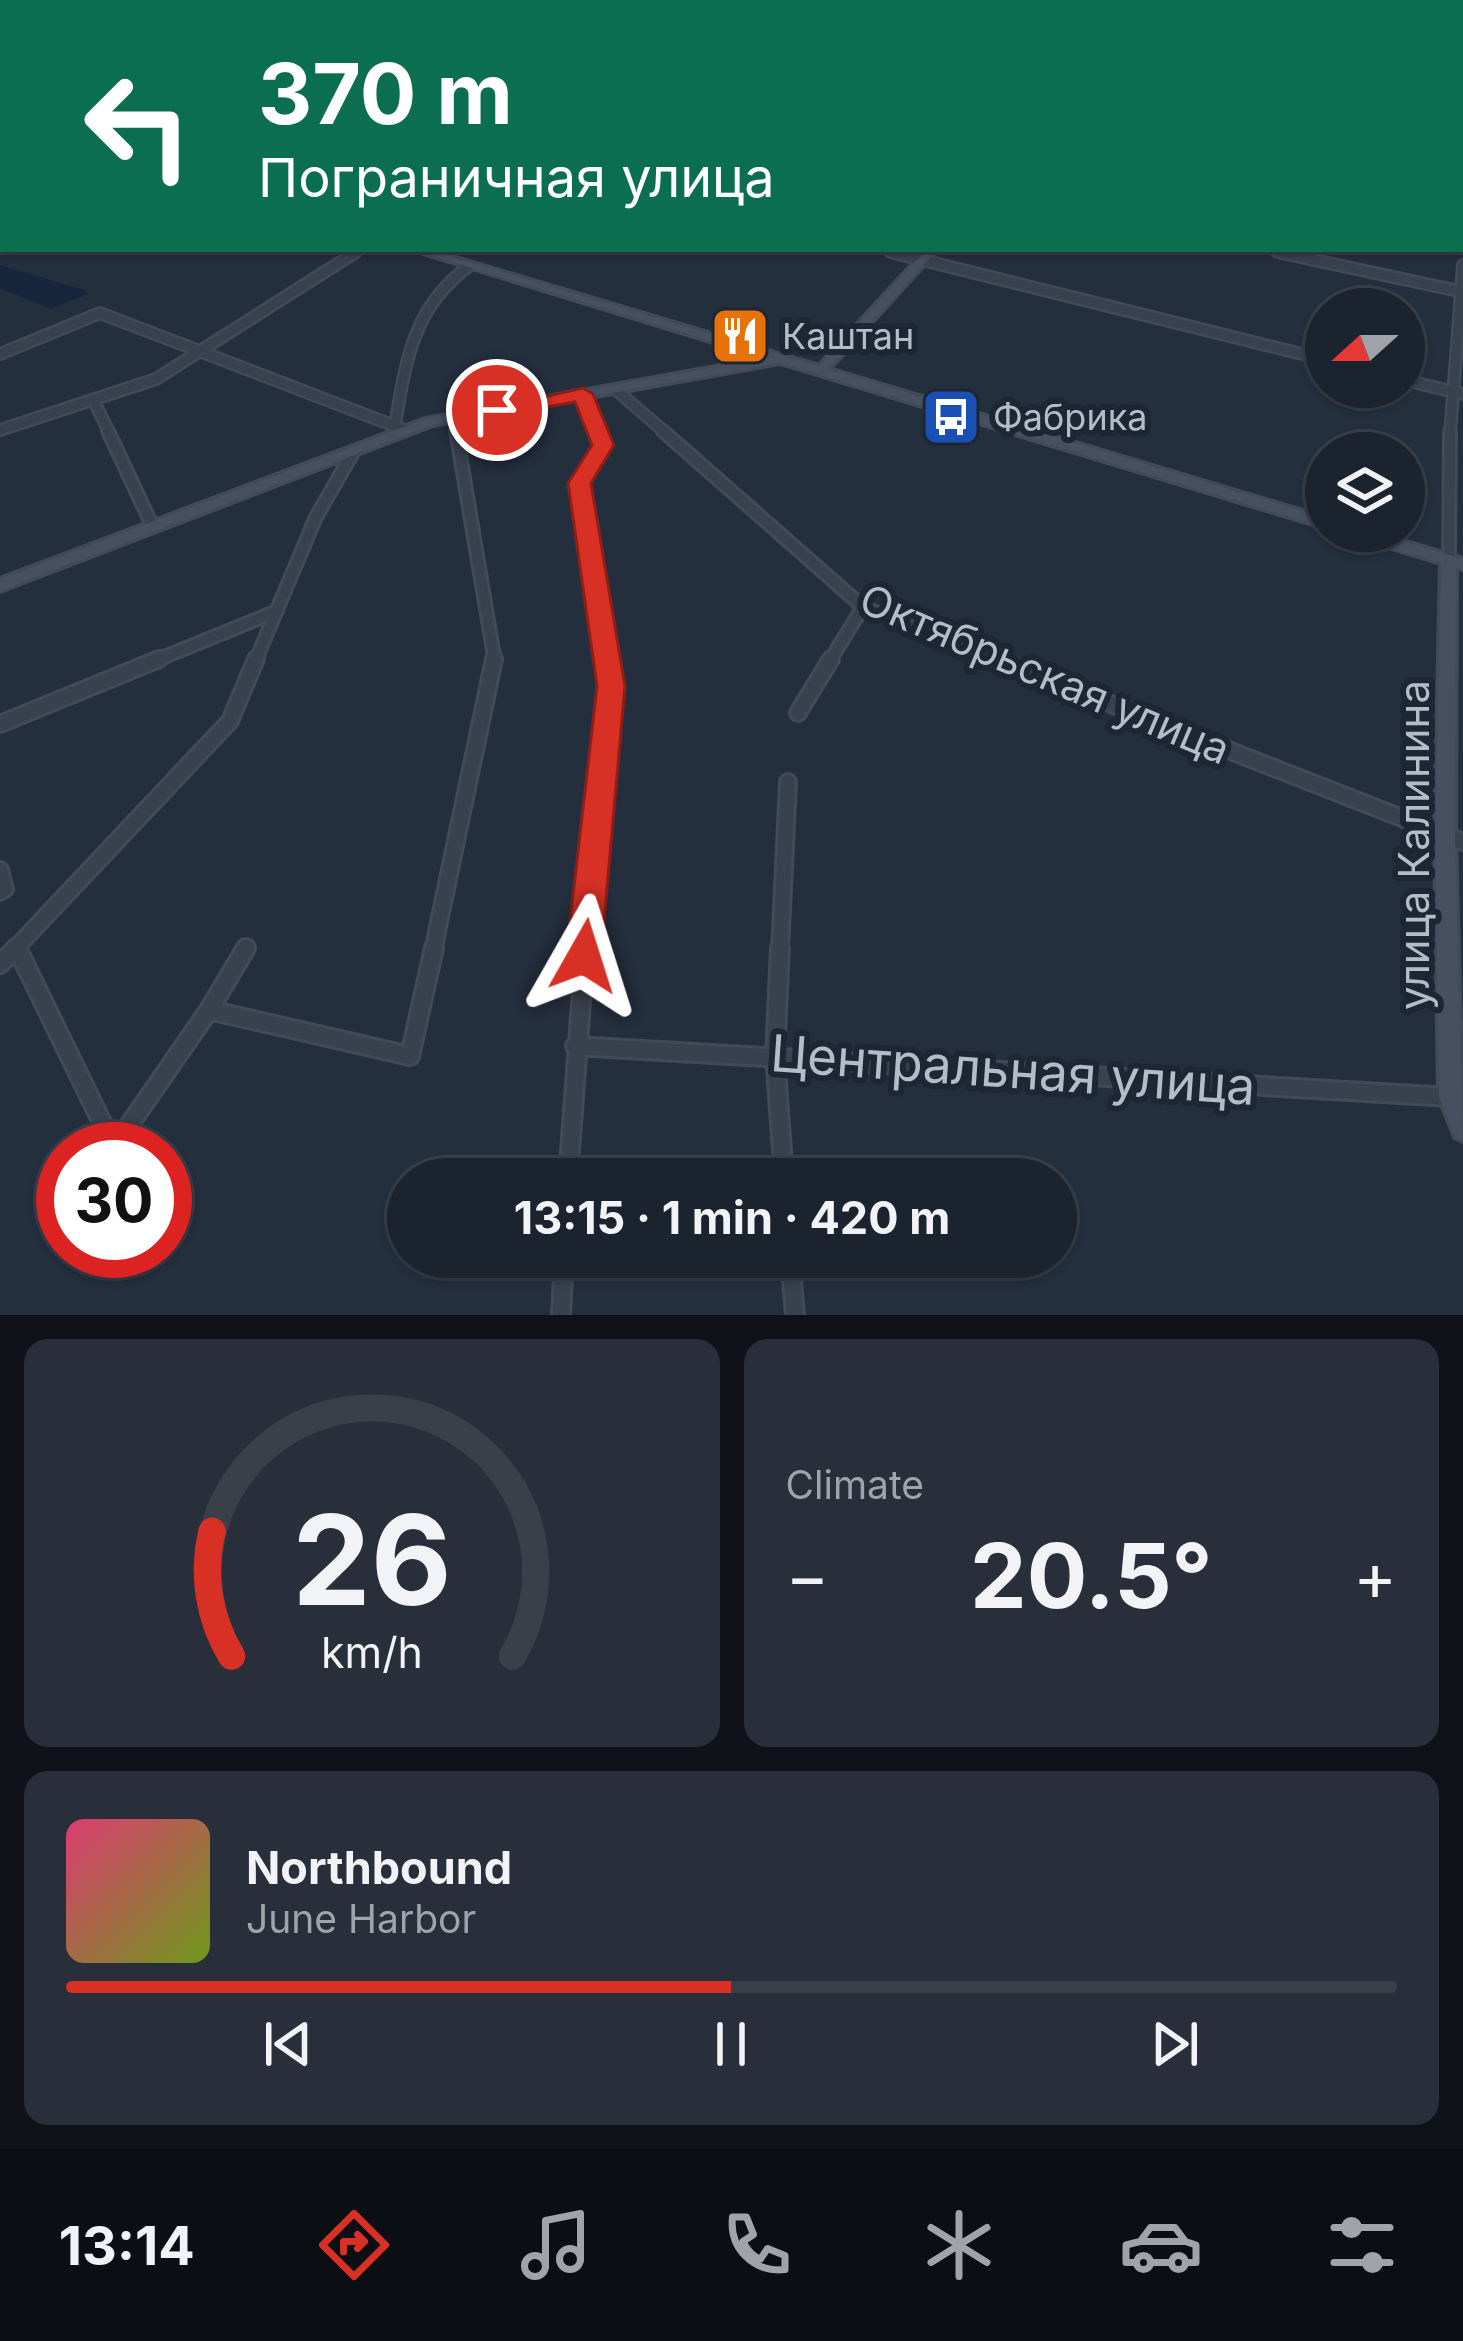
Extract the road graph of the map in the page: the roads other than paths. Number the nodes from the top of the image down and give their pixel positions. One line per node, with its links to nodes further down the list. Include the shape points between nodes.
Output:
1 (355, 252): 10 (street)
2 (425, 252): 8 (street)
3 (891, 252): 6 (street)
4 (930, 252): 6 (street)
5 (1278, 252): 9 (street)
6 (923, 260): 12 (street); 14 (street)
7 (1463, 265): 9 (street)
8 (469, 266): 13 (street); 22 (street, via 440,284 413,325)
9 (1461, 291): 17 (street)
10 (202, 350): 11 (street, via 100,313); 20 (street, via 156,379); 22 (street)
11 (0, 354)
12 (1305, 356)
13 (780, 358): 14 (street); 16 (street)
14 (821, 371): 25 (street)
15 (1425, 385): 17 (street)
16 (614, 389): 18 (street); 30 (street, Октябрьская улица)
17 (1450, 391): 19 (street); 28 (street)
18 (583, 394): 21 (street); 42 (street, via 603,445 580,483 611,686)
19 (1463, 394)
20 (94, 401): 23 (street); 26 (street)
21 (454, 417): 22 (street); 41 (street, via 496,668 410,1056)
22 (400, 427): 24 (street)
23 (0, 430)
24 (354, 451): 26 (street); 31 (street)
25 (1305, 517)
26 (152, 525): 29 (street)
27 (1423, 552): 28 (street)
28 (1456, 562): 35 (street, улица Калинина)
29 (0, 585)
30 (863, 607): 32 (street); 35 (street, Октябрьская улица)
31 (277, 611): 33 (street); 38 (street, via 230,721)
32 (798, 713)
33 (0, 724)
34 (788, 782): 43 (street)
35 (1454, 839): 44 (street, улица Калинина)
36 (0, 870): 37 (street)
37 (2, 890)
38 (17, 948): 40 (street); 41 (street, via 114,1147)
39 (246, 948): 41 (street)
40 (0, 964)
41 (209, 1010)
42 (574, 1046): 43 (street, Центральная улица); 46 (street)
43 (775, 1054): 44 (street, Центральная улица); 47 (street)
44 (1451, 1097): 45 (street, улица Калинина)
45 (1463, 1129)
46 (569, 1158)
47 (782, 1158)
48 (563, 1278): 50 (street)
49 (791, 1278): 51 (street)
50 (561, 1315)
51 (794, 1315)

